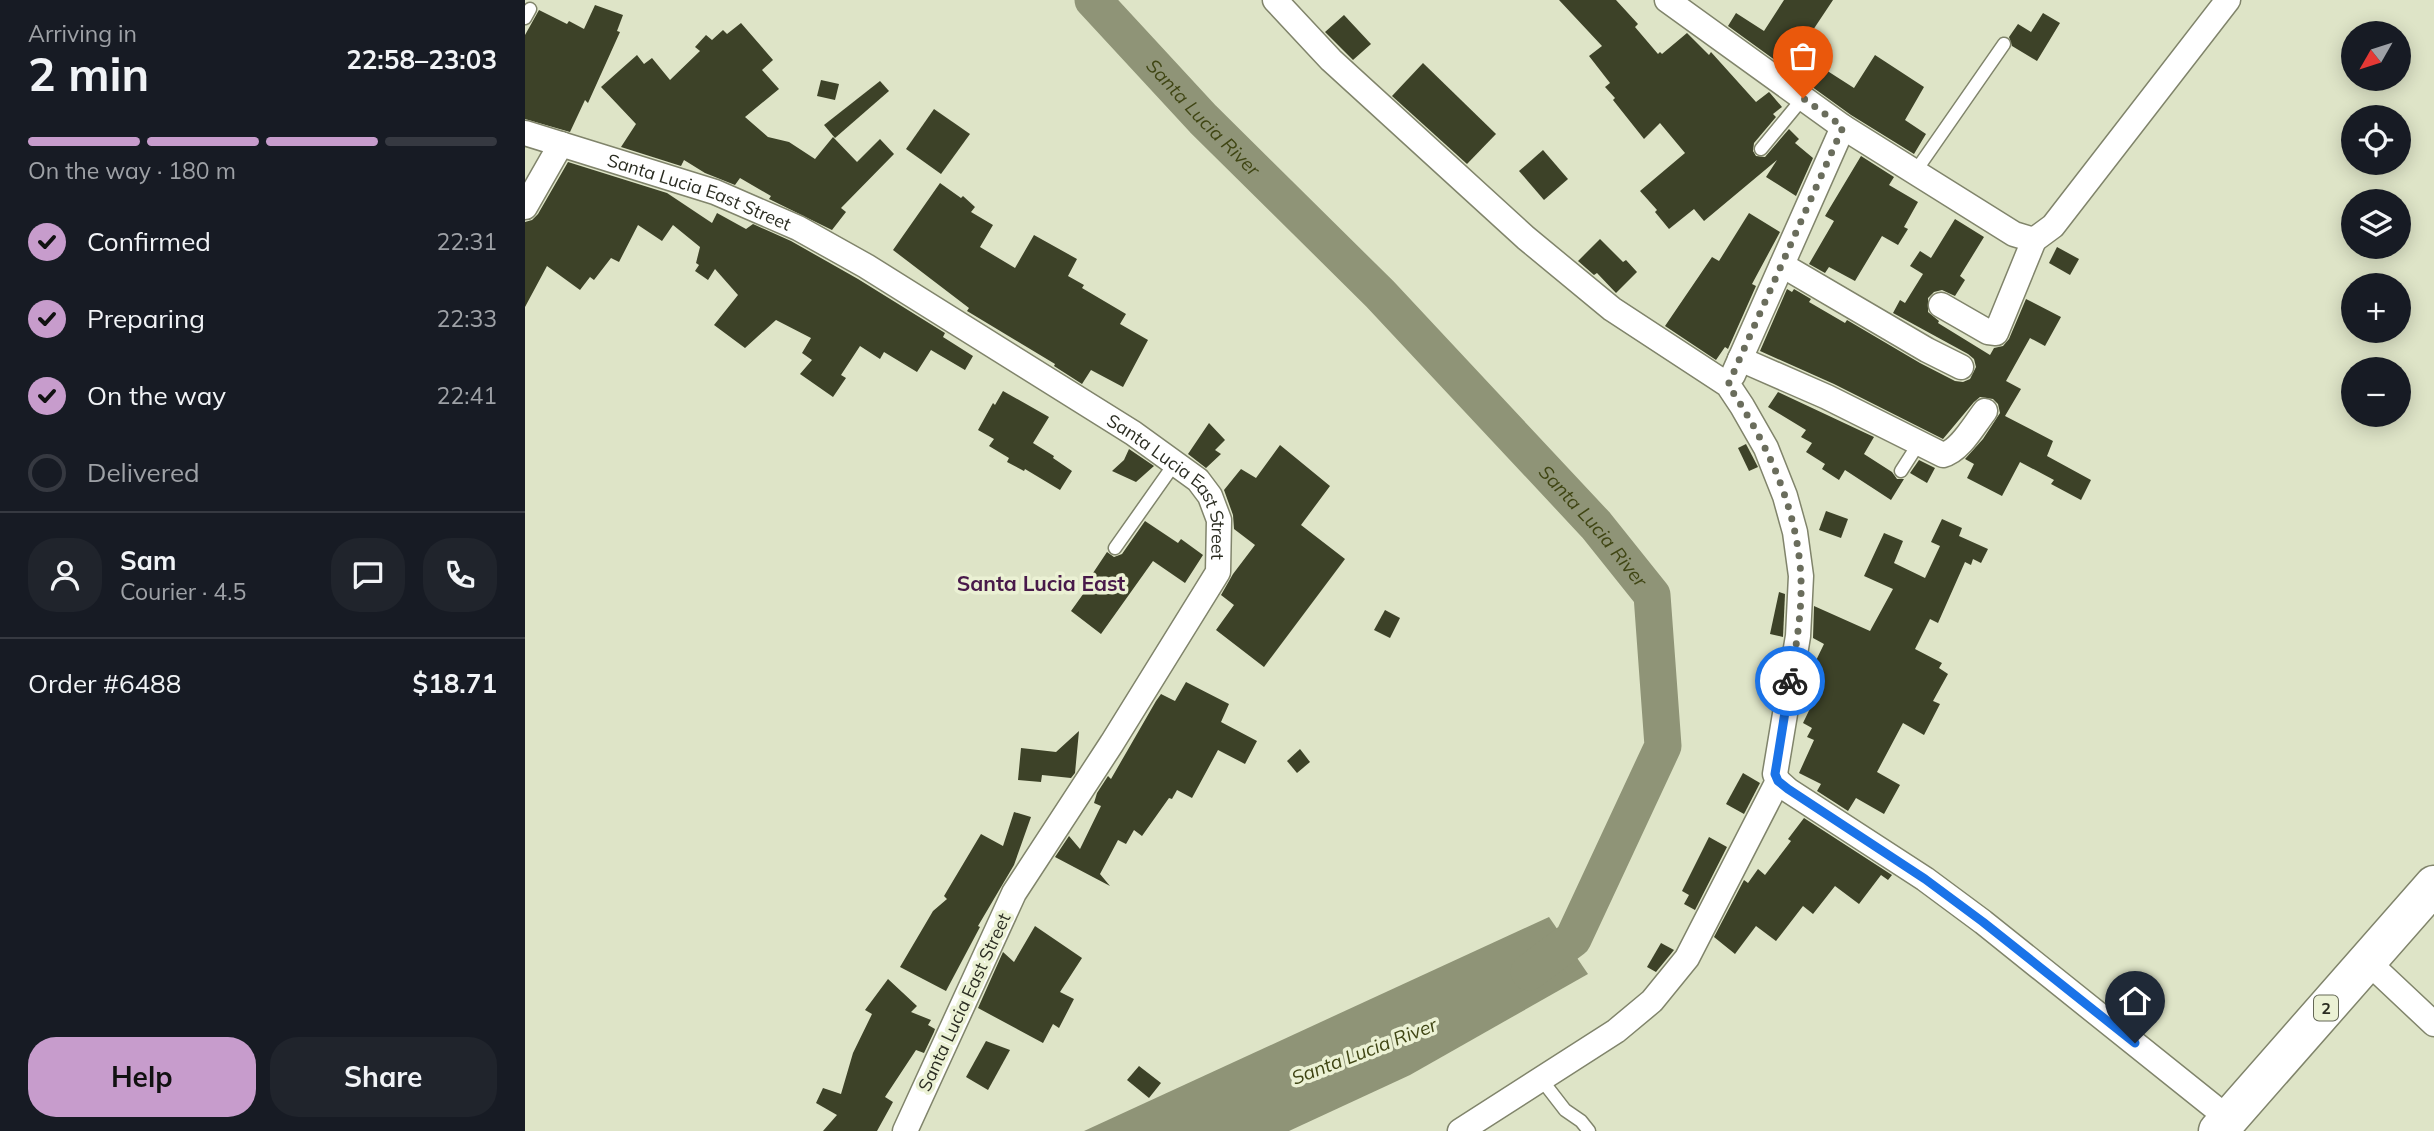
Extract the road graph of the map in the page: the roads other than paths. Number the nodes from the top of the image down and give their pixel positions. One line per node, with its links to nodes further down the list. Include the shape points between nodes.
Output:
1 (1275, 0): 17 (street, via 1331,60 1526,238 1612,309)
2 (1667, 0): 5 (street)
3 (2228, 0): 12 (street, via 2053,226)
4 (2004, 44): 10 (lane)
5 (1803, 98): 6 (street); 9 (lane)
6 (1843, 127): 10 (street); 13 (street)
7 (525, 133): 8 (street, Santa Lucia East Street)
8 (561, 144): 11 (street); 20 (street, Santa Lucia East Street, via 715,192 798,228)
9 (1761, 149)
10 (1915, 172): 12 (street, via 2014,234)
11 (525, 207)
12 (2034, 240): 14 (street, via 1996,333)
13 (1782, 265): 15 (street); 16 (street)
14 (1941, 305)
15 (1740, 359): 17 (street); 19 (street)
16 (1961, 367)
17 (1728, 385): 23 (street, via 1766,448 1785,496 1799,562 1798,636 1775,774)
18 (1985, 411): 19 (street, via 1949,454)
19 (1919, 443): 21 (lane)
20 (1175, 463): 22 (lane); 29 (street, Santa Lucia East Street, via 1210,496 1219,520 1218,572 1014,894)
21 (1901, 471)
22 (1115, 548)
23 (1778, 781): 27 (street, via 1681,967 1632,1020); 28 (street, via 1983,922)
24 (2434, 885): 25 (highway, 2)
25 (2367, 961): 26 (street); 28 (highway, 2)
26 (2434, 1024)
27 (1541, 1079): 30 (street); 31 (lane)
28 (2223, 1125)
29 (905, 1131)
30 (1461, 1131)
31 (1589, 1131)

